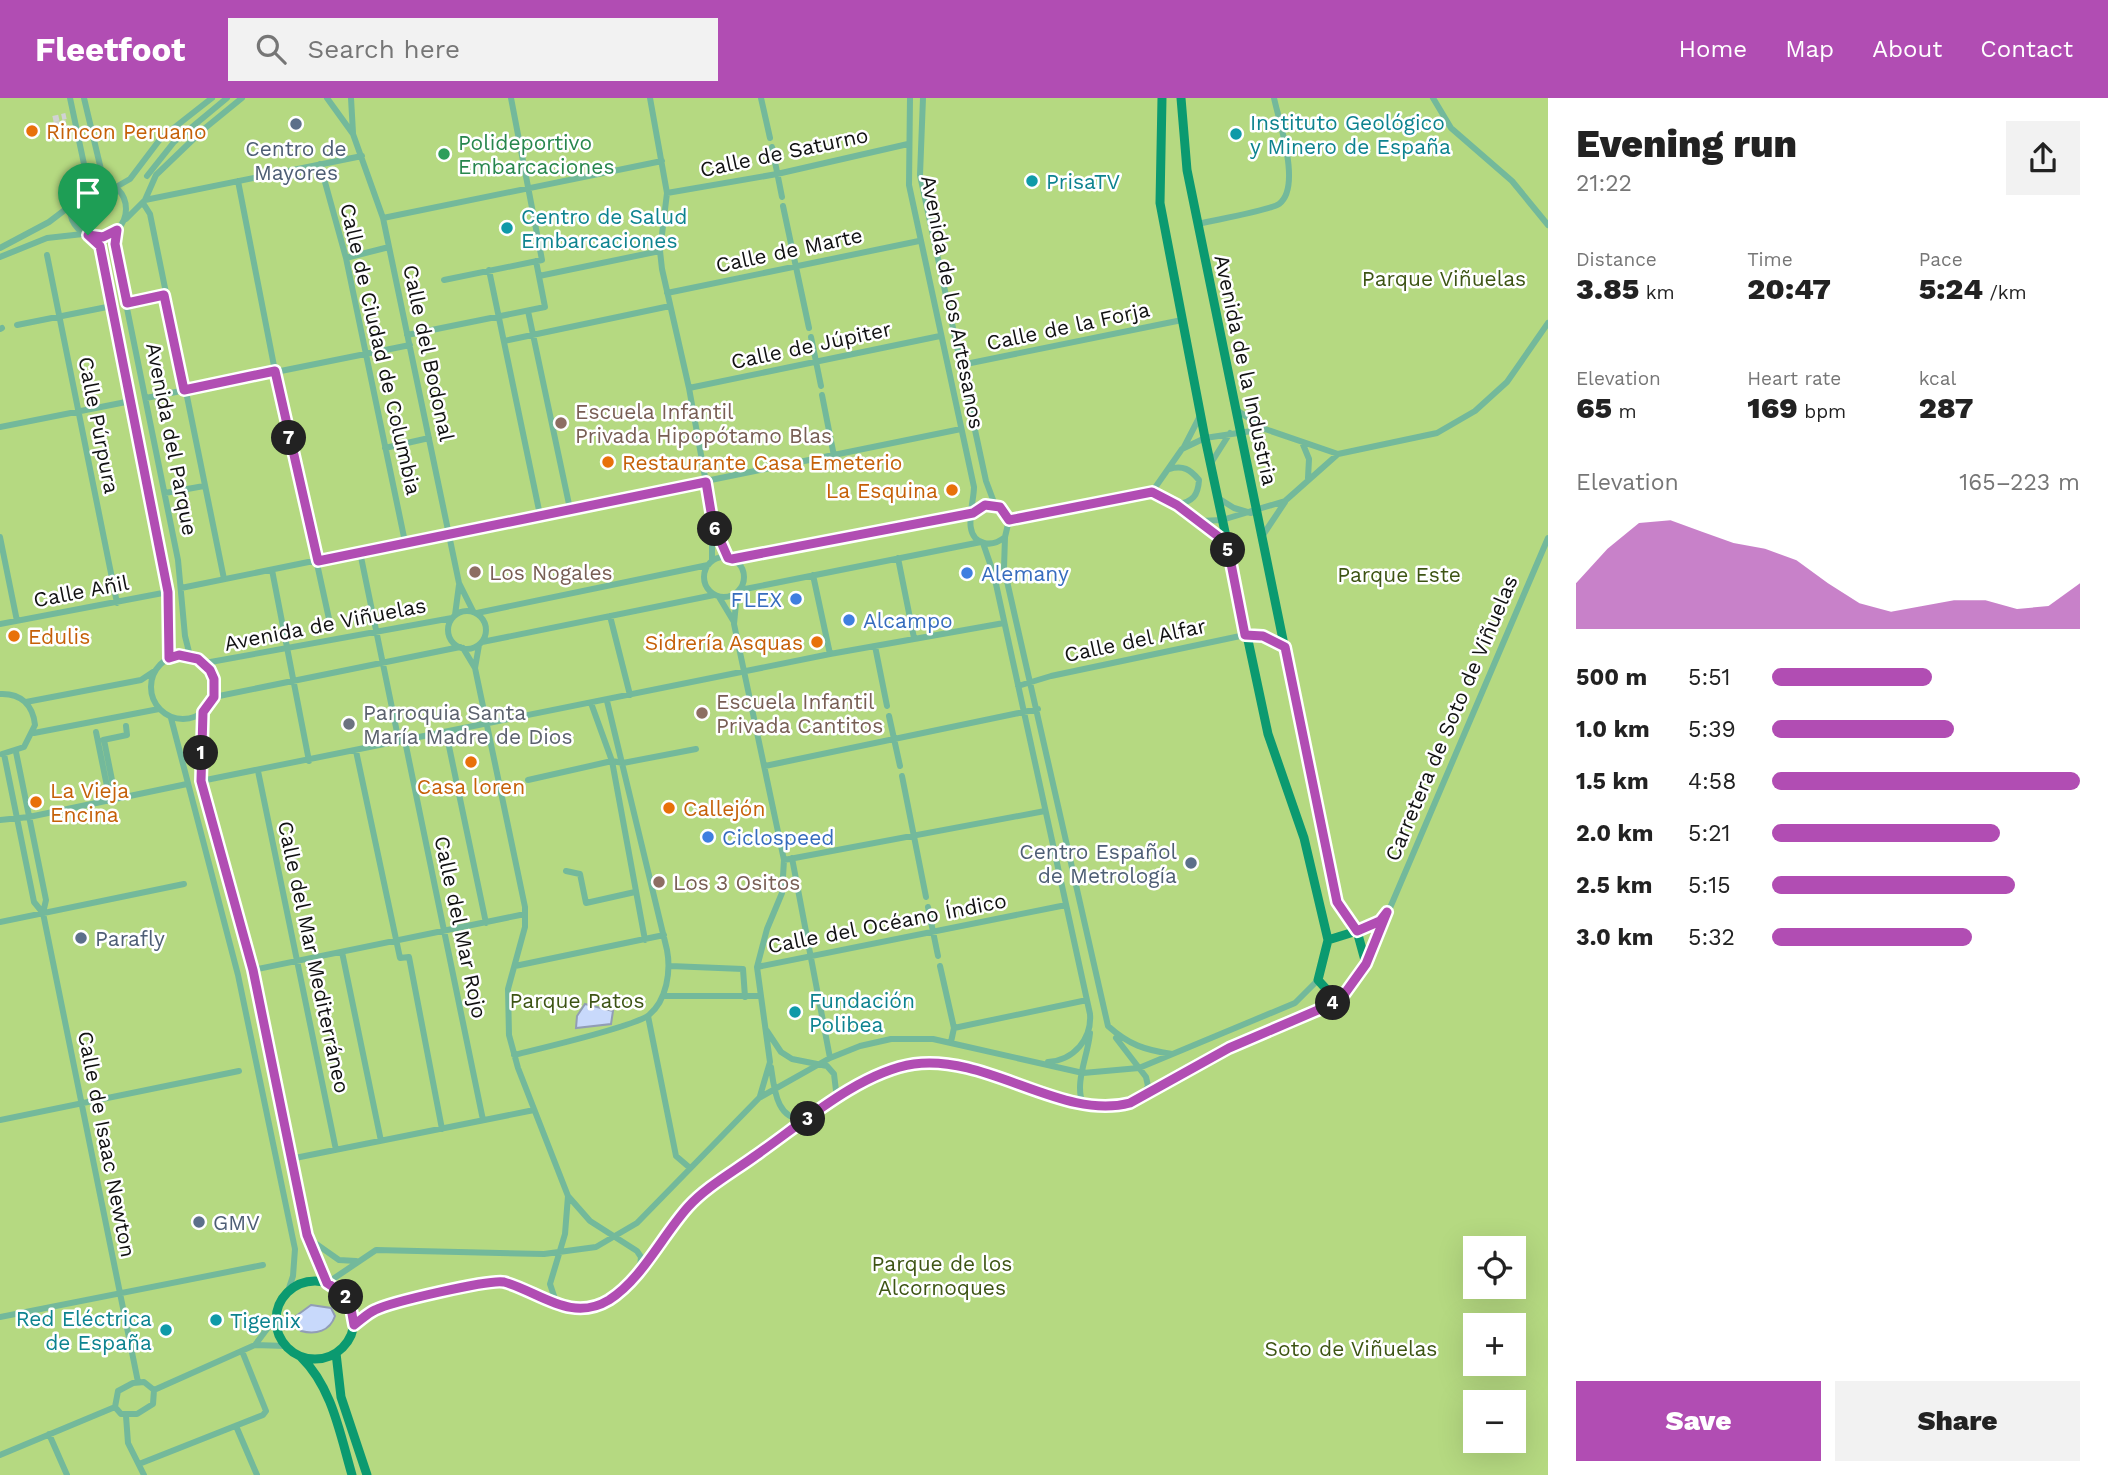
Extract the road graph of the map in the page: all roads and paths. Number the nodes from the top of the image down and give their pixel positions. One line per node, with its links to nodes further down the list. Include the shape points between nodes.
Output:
1 (70, 98): 17 (street)
2 (84, 98): 29 (street)
3 (212, 98): 31 (street, via 161,138 130,179)
4 (227, 98): 27 (street, via 174,142)
5 (242, 98): 37 (street, via 156,175)
6 (327, 98): 19 (street, Calle del Bodonal)
7 (351, 98): 19 (street, Calle del Bodonal)
8 (511, 98): 33 (street)
9 (650, 98): 24 (street)
10 (761, 98): 20 (street)
11 (909, 98): 21 (street, Avenida de los Artesanos)
12 (923, 98): 78 (street, Avenida de los Artesanos, via 920,175)
13 (1162, 98): 66 (street, via 1160,203)
14 (1181, 98): 42 (street, Avenida de la Industria)
15 (1274, 98): 42 (street, via 1290,172 1288,192 1278,205)
16 (1433, 98): 43 (street, via 1451,128 1512,181)
17 (72, 108): 18 (street); 18 (street, via 66,120)
18 (77, 130): 30 (street)
19 (354, 134): 23 (street, Calle del Bodonal)
20 (770, 138)
21 (908, 144): 26 (street, Calle de Saturno); 46 (street, Avenida de los Artesanos, via 909,185)
22 (772, 147): 26 (street)
23 (362, 156): 25 (street); 40 (street, Calle del Bodonal)
24 (662, 161): 33 (street); 35 (street)
25 (320, 164): 28 (street); 52 (street, Calle de Ciudad de Columbia)
26 (777, 174): 35 (street, Calle de Saturno); 36 (street)
27 (147, 176)
28 (238, 181): 37 (street); 79 (street)
29 (104, 182): 30 (street); 31 (street)
30 (88, 183): 34 (street)
31 (116, 187): 41 (street, via 125,202)
32 (66, 188): 34 (street)
33 (529, 188): 40 (street); 53 (street, via 542,260)
34 (75, 193): 38 (street)
35 (667, 193): 49 (street)
36 (782, 197)
37 (144, 202): 41 (street); 59 (street)
38 (70, 206): 45 (street, via 74,224); 48 (street)
39 (783, 206): 54 (street)
40 (383, 218): 47 (street, Calle del Bodonal)
41 (124, 220): 44 (street)
42 (1198, 223): 86 (street, Avenida de la Industria)
43 (1548, 225)
44 (117, 230): 45 (street, via 103,237); 60 (street, Avenida del Parque, via 115,244)
45 (87, 235): 51 (street, via 47,238); 61 (street, Avenida del Parque, via 100,246)
46 (919, 241): 54 (street, Calle de Marte); 72 (street, Avenida de los Artesanos)
47 (389, 247): 52 (street); 70 (street, Calle del Bodonal)
48 (0, 248)
49 (660, 251): 56 (street); 58 (street)
50 (47, 255): 64 (street, Calle Púrpura)
51 (0, 257)
52 (346, 258): 76 (street, Calle de Ciudad de Columbia)
53 (536, 261): 55 (street); 56 (street)
54 (796, 267): 58 (street, Calle de Marte); 69 (street)
55 (489, 270): 57 (street); 65 (street)
56 (539, 276): 63 (street, via 545,307)
57 (444, 280)
58 (667, 293): 62 (street)
59 (164, 295): 60 (street); 82 (street)
60 (127, 303): 84 (street, Avenida del Parque)
61 (112, 306): 64 (street); 85 (street, Avenida del Parque)
62 (670, 306): 71 (street); 81 (street)
63 (528, 311): 65 (street); 71 (street)
64 (59, 317): 68 (street); 87 (street, Calle Púrpura)
65 (499, 317): 70 (street); 74 (street)
66 (1182, 320): 78 (street, Calle de la Forja); 88 (street)
67 (1548, 323): 99 (street, via 1507,382 1475,411 1437,433)
68 (18, 325)
69 (809, 328)
70 (407, 335): 75 (street, Calle del Bodonal)
71 (533, 335): 74 (street); 112 (street)
72 (940, 336): 77 (street, Calle de Júpiter); 90 (street, Avenida de los Artesanos)
73 (811, 337): 77 (street)
74 (504, 341): 115 (street)
75 (410, 345): 76 (street); 94 (street, Calle del Bodonal)
76 (366, 354): 79 (street); 97 (street, Calle de Ciudad de Columbia)
77 (816, 364): 80 (street); 81 (street, Calle de Júpiter)
78 (961, 365): 110 (street, Avenida de los Artesanos)
79 (275, 371): 82 (street); 131 (street)
80 (821, 386)
81 (689, 388): 104 (street)
82 (184, 390): 84 (street); 105 (street)
83 (822, 395): 100 (street)
84 (146, 398): 107 (street, Avenida del Parque)
85 (131, 401): 87 (street); 139 (street, Avenida del Parque)
86 (1238, 411): 91 (street); 92 (street, Avenida de la Industria)
87 (78, 412): 89 (street); 141 (street, Calle Púrpura)
88 (1201, 415): 95 (street); 98 (street)
89 (0, 427)
90 (961, 429): 100 (street); 114 (street, Avenida de los Artesanos, via 974,487)
91 (1265, 429): 92 (street); 96 (street)
92 (1242, 432): 93 (street); 113 (street, Avenida de la Industria)
93 (1230, 433): 95 (street); 101 (street)
94 (429, 438): 97 (street); 120 (street, Calle del Bodonal)
95 (1205, 438): 98 (street); 101 (street)
96 (1302, 442): 99 (street); 103 (street, via 1309,459)
97 (385, 448): 125 (street, Calle de Ciudad de Columbia)
98 (1182, 449): 102 (street)
99 (1338, 454): 103 (street)
100 (834, 456): 104 (street)
101 (1211, 463): 108 (street)
102 (1169, 469): 106 (street); 111 (street, via 1190,470 1199,480 1191,502)
103 (1308, 478): 109 (street)
104 (706, 482): 112 (street); 119 (street)
105 (204, 486): 107 (street); 135 (street)
106 (1152, 492): 111 (street); 116 (street)
107 (165, 493): 137 (street, Avenida del Parque)
108 (1218, 498): 113 (street); 117 (street)
109 (1286, 502): 113 (street); 121 (street)
110 (995, 505): 114 (street, via 981,506); 116 (street)
111 (1177, 505): 118 (street)
112 (570, 509): 115 (street)
113 (1254, 512): 117 (street); 121 (street, Avenida de la Industria)
114 (973, 513): 126 (street, via 971,532); 129 (street)
115 (541, 515): 120 (street)
116 (1009, 520): 123 (street)
117 (1222, 520): 118 (street); 127 (street)
118 (1200, 521): 127 (street)
119 (713, 524): 129 (street); 132 (street)
120 (449, 534): 125 (street); 136 (street, Calle del Bodonal)
121 (1263, 534): 155 (street, Avenida de la Industria)
122 (0, 537): 145 (street)
123 (1005, 537): 126 (street, via 992,544); 167 (street, via 1004,568)
124 (1548, 538): 219 (street, Carretera de Soto de Viñuelas)
125 (405, 542): 128 (street)
126 (982, 542): 130 (street); 146 (street)
127 (1227, 543): 151 (street)
128 (360, 552): 131 (street); 150 (street, Calle del Mar Rojo)
129 (730, 558): 132 (street); 138 (street, via 744,572)
130 (898, 558): 134 (street); 152 (street)
131 (318, 561): 133 (street); 149 (street)
132 (710, 563): 140 (street, via 704,580); 142 (street)
133 (272, 570): 135 (street); 157 (street)
134 (813, 575): 138 (street); 158 (street)
135 (224, 579): 137 (street)
136 (459, 583): 142 (street, Calle del Bodonal); 144 (street, Calle del Bodonal)
137 (181, 588): 159 (street, Avenida del Parque)
138 (739, 591): 140 (street, via 729,597); 148 (street)
139 (168, 592): 141 (street, Calle Añil); 160 (street, Avenida del Parque)
140 (716, 596): 143 (street); 148 (street)
141 (117, 603): 145 (street, Calle Añil)
142 (475, 612): 144 (street); 153 (street, via 486,624)
143 (610, 616): 153 (street); 170 (street)
144 (454, 617): 150 (street, Avenida de Viñuelas); 156 (street, via 448,632)
145 (17, 621): 147 (street, Calle Añil)
146 (1004, 623): 152 (street); 168 (street)
147 (0, 624)
148 (734, 624): 165 (street)
149 (331, 628)
150 (377, 631): 157 (street, Avenida de Viñuelas); 162 (street, Calle del Mar Rojo)
151 (1245, 635): 155 (street, via 1263,636); 167 (street, Calle del Alfar); 229 (street, via 1268,734 1311,864)
152 (915, 638): 154 (street)
153 (481, 643): 156 (street); 163 (street)
154 (874, 646): 158 (street); 175 (street)
155 (1285, 647): 225 (street, Avenida de la Industria, via 1337,902)
156 (461, 648): 162 (street); 163 (street)
157 (287, 649): 161 (street, Avenida de Viñuelas); 166 (street)
158 (830, 654): 165 (street)
159 (190, 656): 160 (street); 161 (street)
160 (169, 658): 164 (street)
161 (205, 663): 171 (street, via 214,679)
162 (383, 663): 166 (street); 188 (street, Calle del Mar Rojo)
163 (475, 668): 182 (street)
164 (155, 671): 173 (street, via 141,680); 176 (street, via 151,693)
165 (745, 673): 170 (street); 197 (street)
166 (292, 680): 171 (street); 194 (street)
167 (1032, 680): 168 (street); 177 (street)
168 (1018, 686): 179 (street)
169 (1, 691): 173 (street)
170 (630, 695): 172 (street)
171 (214, 697): 178 (street)
172 (607, 701): 174 (street); 196 (street)
173 (26, 702): 186 (street, via 34,717)
174 (591, 703): 182 (street); 195 (street)
175 (887, 706)
176 (159, 709): 181 (street); 186 (street)
177 (1038, 709): 179 (street); 249 (street)
178 (203, 712): 181 (street, via 188,719); 202 (street)
179 (1024, 712): 189 (street); 206 (street)
180 (889, 716): 189 (street)
181 (171, 718): 203 (street)
182 (487, 724): 185 (street); 221 (street)
183 (126, 726): 187 (street, via 127,735)
184 (96, 732): 187 (street)
185 (446, 732): 188 (street); 223 (street)
186 (34, 733): 192 (street)
187 (101, 740): 204 (street); 205 (street)
188 (402, 741): 191 (street); 224 (street, Calle del Mar Rojo)
189 (894, 741): 197 (street); 198 (street)
190 (696, 749): 196 (street)
191 (356, 751): 194 (street); 230 (street)
192 (16, 752): 193 (street); 207 (street, Calle de Isaac Newton)
193 (2, 754): 208 (street, Calle de Isaac Newton)
194 (309, 761): 199 (street)
195 (612, 761): 196 (street); 201 (street); 215 (street)
196 (623, 763): 227 (street)
197 (765, 766): 212 (street)
198 (900, 766)
199 (258, 771): 202 (street); 234 (street, Calle del Mar Mediterráneo)
200 (902, 776): 210 (street)
201 (528, 780)
202 (201, 781): 240 (street)
203 (187, 785): 205 (street); 286 (street, via 238,975 295,1249)
204 (114, 790)
205 (110, 802): 207 (street)
206 (1045, 811): 210 (street); 217 (street)
207 (29, 817): 208 (street); 220 (street, Calle de Isaac Newton, via 46,900)
208 (18, 819): 209 (street); 220 (street, Calle de Isaac Newton, via 34,902)
209 (0, 820)
210 (913, 834): 211 (street); 216 (street)
211 (792, 858): 212 (street); 233 (street)
212 (783, 860): 239 (street, via 782,893)
213 (566, 871): 215 (street, via 580,874 586,903)
214 (184, 884): 220 (street)
215 (635, 892): 228 (street)
216 (926, 897)
217 (1066, 905): 226 (street, Calle del Océano Índico); 246 (street)
218 (928, 907): 226 (street)
219 (1387, 912): 225 (street, via 1380,921); 235 (street, Carretera de Soto de Viñuelas)
220 (43, 913): 222 (street); 266 (street, Calle de Isaac Newton)
221 (525, 914): 223 (street); 236 (street)
222 (0, 922)
223 (486, 923): 224 (street)
224 (444, 931): 230 (street); 271 (street, Calle del Mar Rojo)
225 (1357, 931): 229 (street); 235 (street, Avenida de la Industria)
226 (933, 932): 232 (street); 233 (street, Calle del Océano Índico)
227 (664, 936): 228 (street); 237 (street)
228 (645, 940): 236 (street)
229 (1328, 940): 241 (street)
230 (396, 941): 231 (street); 272 (street, via 400,958 409,957)
231 (342, 952): 234 (street); 273 (street)
232 (938, 956)
233 (810, 957): 239 (street, Calle del Océano Índico); 255 (street)
234 (297, 961): 240 (street); 274 (street, Calle del Mar Mediterráneo)
235 (1366, 964): 244 (street)
236 (515, 966): 254 (street, via 507,1012)
237 (670, 966): 242 (street); 245 (street, via 743,969)
238 (940, 966): 251 (street)
239 (757, 967): 243 (street)
240 (253, 970): 275 (street)
241 (1318, 980): 244 (street, via 1328,991); 253 (street, via 1295,1003)
242 (663, 996): 245 (street); 247 (street)
243 (758, 996): 245 (street); 250 (street)
244 (1343, 996): 264 (street, via 1229,1048)
245 (744, 997)
246 (1087, 1000): 248 (street); 251 (street)
247 (648, 1016): 254 (street); 276 (street, via 676,1156)
248 (1091, 1024): 257 (street, via 1073,1054); 261 (street)
249 (1108, 1026): 253 (street, via 1140,1049); 259 (street)
250 (764, 1027): 256 (street); 258 (street, via 781,1052)
251 (954, 1028): 252 (street)
252 (951, 1042): 255 (street, via 891,1039); 257 (street)
253 (1174, 1054): 259 (street)
254 (514, 1055): 268 (street)
255 (830, 1058): 258 (street)
256 (770, 1062): 262 (street); 263 (street)
257 (1039, 1063): 261 (street)
258 (817, 1066): 262 (street); 265 (street, via 827,1066 834,1074)
259 (1139, 1068): 261 (street); 264 (street, via 1148,1086)
260 (239, 1071): 266 (street)
261 (1083, 1073): 267 (street, via 1078,1087)
262 (774, 1090): 263 (street); 269 (street, via 786,1114)
263 (759, 1098): 276 (street)
264 (1141, 1098): 267 (street, via 1113,1108)
265 (837, 1099): 267 (street, via 894,1069 934,1063 955,1064); 269 (street)
266 (81, 1103): 270 (street); 285 (street, Calle de Isaac Newton)
267 (1083, 1104)
268 (534, 1110): 271 (street); 277 (street)
269 (810, 1117): 283 (street, via 689,1205)
270 (0, 1120)
271 (483, 1120): 272 (street)
272 (442, 1129): 273 (street)
273 (382, 1141): 274 (street)
274 (336, 1150): 275 (street)
275 (290, 1159): 278 (street)
276 (690, 1168): 279 (street, via 637,1223)
277 (568, 1196): 279 (street, via 590,1221); 280 (street, via 565,1234)
278 (307, 1235): 281 (street, via 339,1260); 284 (street)
279 (614, 1237): 280 (street, via 596,1247); 283 (street, via 637,1251)
280 (558, 1253): 281 (street, via 376,1250); 287 (street, via 550,1284)
281 (356, 1261): 284 (street)
282 (263, 1265): 285 (street)
283 (640, 1269): 287 (street, via 608,1301 576,1309)
284 (327, 1283): 286 (street, via 304,1283); 290 (street, via 350,1303)
285 (120, 1293): 288 (street); 296 (street, Calle de Isaac Newton)
286 (286, 1294): 289 (street)
287 (557, 1305): 290 (street, via 502,1281 376,1309)
288 (0, 1317)
289 (276, 1317): 291 (street); 292 (street)
290 (354, 1325): 294 (street)
291 (255, 1345): 292 (street); 293 (street)
292 (286, 1346): 295 (street)
293 (243, 1351): 297 (street); 300 (street, via 266,1411)
294 (336, 1353): 295 (street, via 324,1358); 308 (street, via 341,1397)
295 (299, 1355): 307 (street, via 314,1370 328,1397)
296 (138, 1382): 297 (street); 298 (street, via 118,1391)
297 (154, 1390): 299 (street, via 150,1408)
298 (115, 1407): 299 (street); 301 (street)
299 (126, 1416): 303 (street, via 128,1443)
300 (236, 1426): 303 (street); 306 (street)
301 (49, 1434): 302 (street); 304 (street)
302 (0, 1455)
303 (139, 1464): 305 (street)
304 (67, 1475)
305 (144, 1475)
306 (257, 1475)
307 (352, 1475)
308 (367, 1475)

